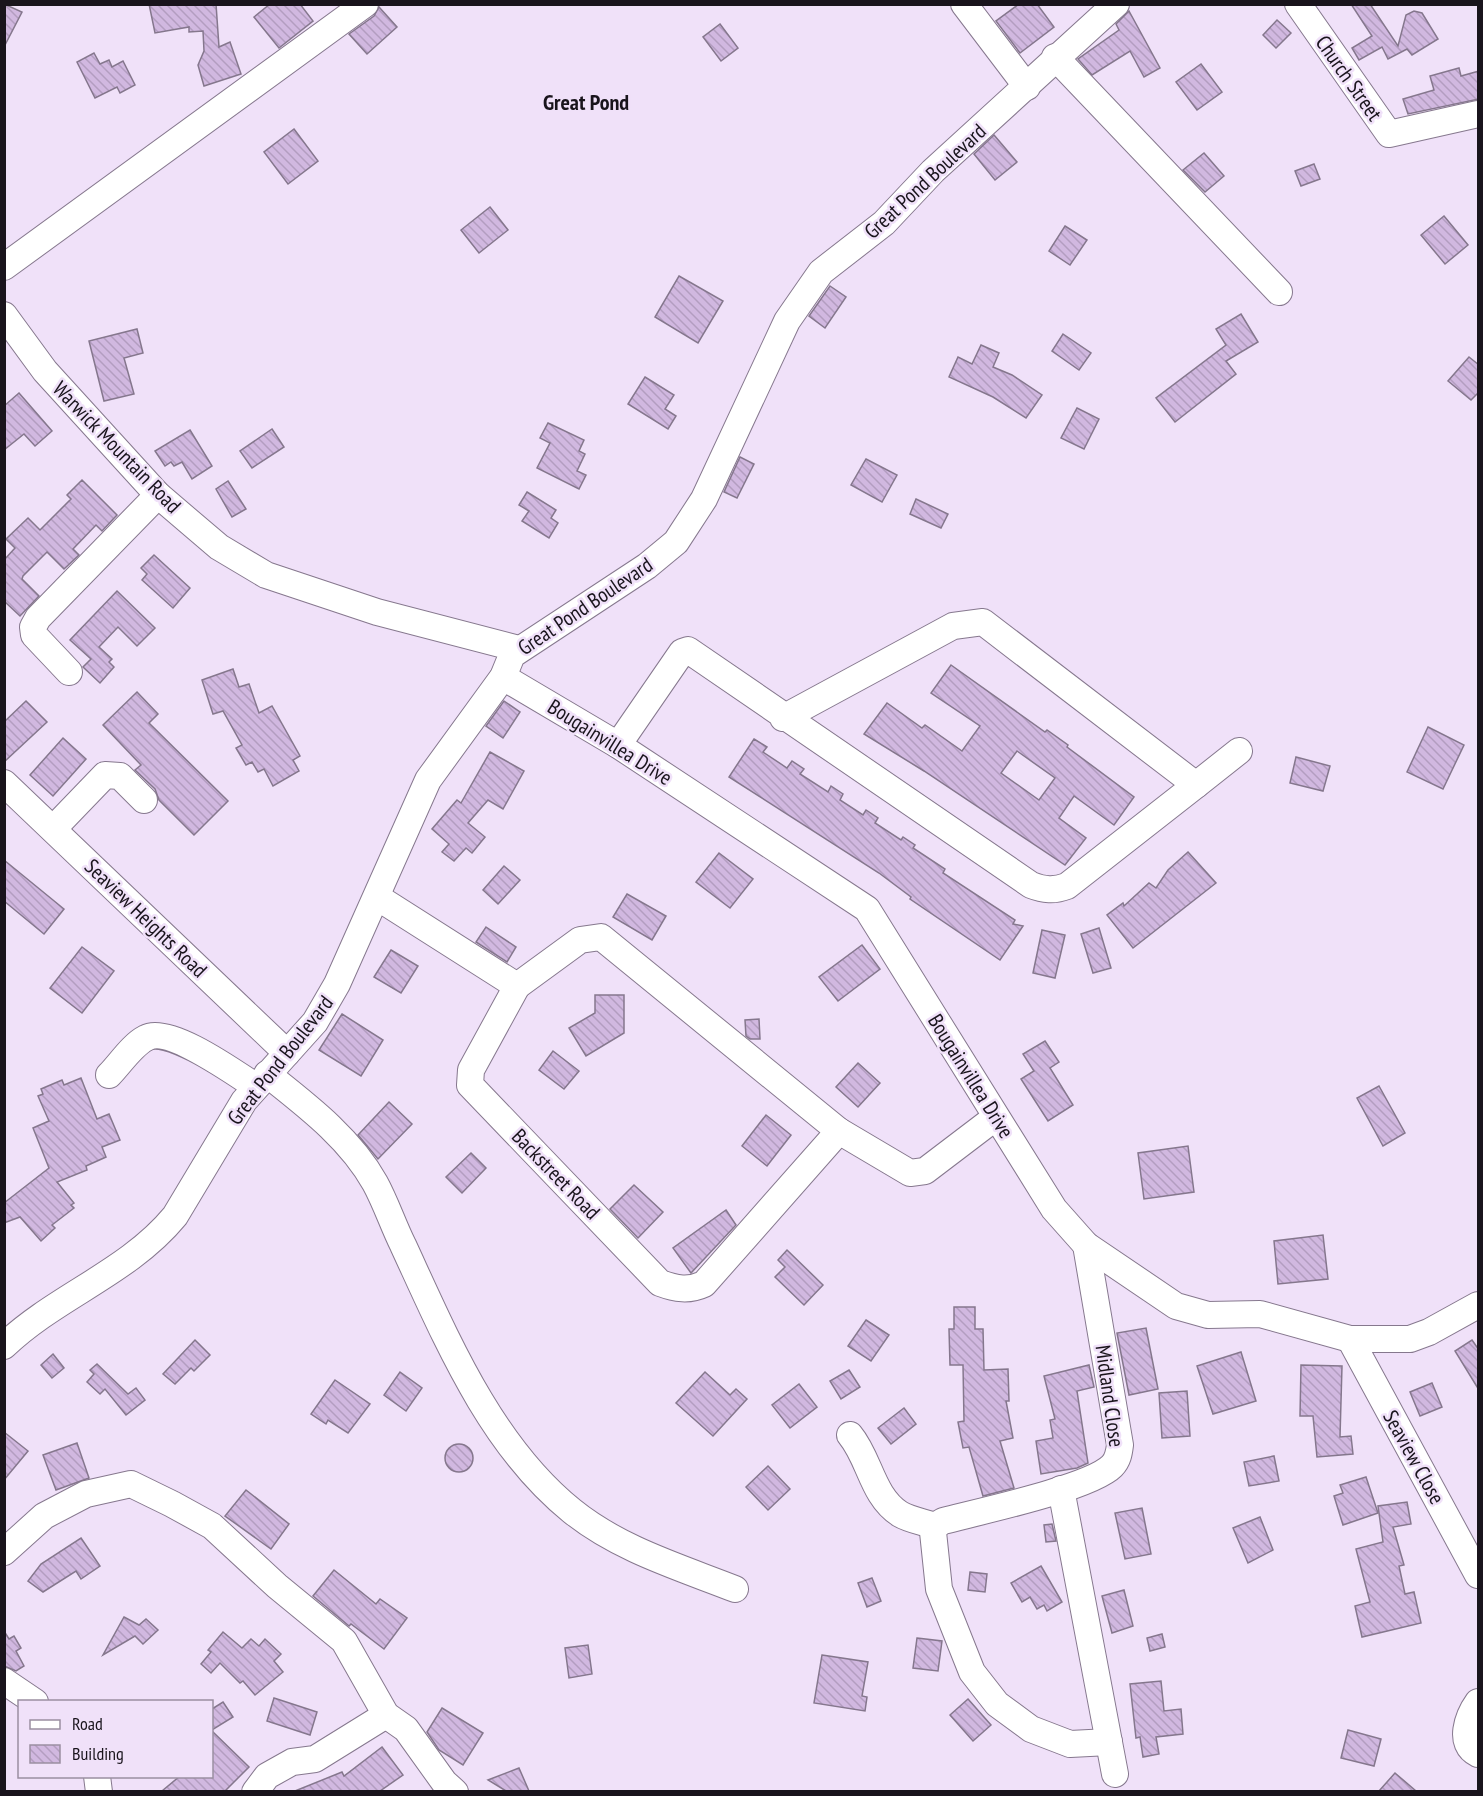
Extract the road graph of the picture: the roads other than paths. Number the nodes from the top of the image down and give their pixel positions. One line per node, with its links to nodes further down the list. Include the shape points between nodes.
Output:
1 (365, 4): 8 (street)
2 (964, 4): 6 (street)
3 (1116, 4): 5 (street, Great Pond Boulevard)
4 (1298, 4): 7 (street, Church Street, via 1389,134)
5 (1055, 57): 6 (street, Great Pond Boulevard); 9 (street)
6 (1027, 87): 12 (street, Great Pond Boulevard, via 933,171 884,223 827,266 805,291 775,345 704,499 676,542 647,566)
7 (1479, 114)
8 (4, 267)
9 (1279, 292)
10 (4, 315): 11 (street, Warwick Mountain Road, via 45,371)
11 (158, 495): 12 (street, Warwick Mountain Road, via 219,547 266,575 377,612); 13 (street, via 33,627 34,635)
12 (519, 649): 14 (street, Great Pond Boulevard, via 512,655)
13 (69, 672)
14 (503, 677): 16 (street, Bougainvillea Drive); 22 (street, Great Pond Boulevard, via 429,780)
15 (783, 718): 16 (street, via 688,651 682,652); 19 (street, via 953,626 983,622); 19 (street, via 1042,889 1067,886)
16 (618, 745): 27 (street, Bougainvillea Drive, via 867,909)
17 (1239, 751): 19 (street)
18 (4, 783): 21 (street, Seaview Heights Road)
19 (1196, 785)
20 (144, 800): 21 (street, via 120,776 105,775)
21 (52, 829): 24 (street, Seaview Heights Road)
22 (377, 897): 23 (street); 24 (street, Great Pond Boulevard, via 338,984 315,1022)
23 (517, 986): 28 (street, via 580,940 601,937); 28 (street, Backstreet Road, via 471,1070 470,1085 660,1282 683,1289 704,1284)
24 (287, 1053): 26 (street, Great Pond Boulevard)
25 (109, 1075): 26 (street, via 146,1037 163,1035)
26 (261, 1080): 32 (street, Great Pond Boulevard, via 168,1224 102,1279 32,1321); 38 (street, via 310,1108 348,1146 375,1182 465,1371 516,1455 572,1511 622,1544)
27 (996, 1117): 28 (street, via 925,1171 910,1173); 29 (street, Bougainvillea Drive, via 1054,1209)
28 (839, 1131)
29 (1086, 1245): 31 (street, Bougainvillea Drive, via 1176,1306 1208,1315 1260,1314); 34 (street, Midland Close, via 1119,1456 1102,1473)
30 (1479, 1305): 31 (street, Bougainvillea Drive, via 1410,1339)
31 (1350, 1339): 37 (street, Seaview Close)
32 (4, 1346)
33 (850, 1435): 35 (street, via 861,1448 880,1494 900,1514)
34 (1061, 1489): 35 (street, Midland Close); 43 (street)
35 (935, 1526): 43 (street, via 939,1588 972,1672 997,1704 1031,1729 1070,1744)
36 (4, 1552): 42 (street, via 44,1516 86,1494 131,1484 212,1526 344,1641)
37 (1479, 1575)
38 (735, 1589)
39 (4, 1681): 40 (street)
40 (33, 1700)
41 (1479, 1702): 44 (street, via 1470,1714 1466,1730 1470,1747)
42 (386, 1714): 46 (street, via 315,1759 292,1762 267,1776); 47 (street, via 406,1729 444,1782)
43 (1109, 1742): 45 (street)
44 (1479, 1754)
45 (1115, 1774)
46 (255, 1791)
47 (455, 1791)

